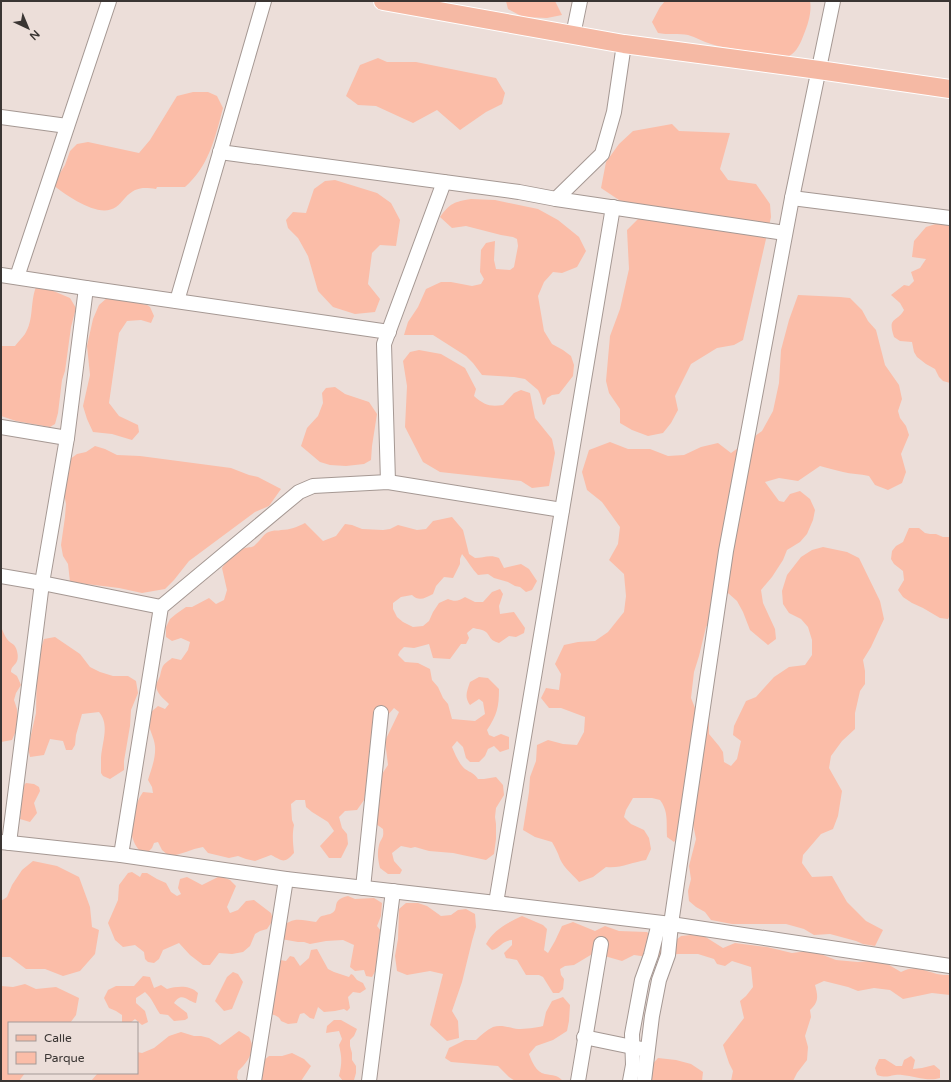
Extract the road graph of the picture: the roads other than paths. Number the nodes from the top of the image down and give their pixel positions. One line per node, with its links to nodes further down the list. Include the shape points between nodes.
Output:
1 (109, 1): 11 (street)
2 (264, 1): 12 (street)
3 (383, 1): 6 (main road)
4 (580, 1): 6 (street)
5 (833, 1): 8 (street)
6 (573, 35): 7 (main road)
7 (624, 44): 8 (main road); 15 (street, via 614,112 602,154)
8 (819, 70): 9 (main road); 14 (street)
9 (950, 89)
10 (1, 117): 11 (street)
11 (67, 126): 20 (street)
12 (220, 152): 13 (street); 22 (street)
13 (444, 182): 15 (street); 23 (street)
14 (792, 198): 17 (street); 18 (street)
15 (556, 199): 16 (street)
16 (613, 208): 18 (street); 27 (street)
17 (950, 218)
18 (785, 233): 38 (street, via 726,551)
19 (1, 275): 20 (street)
20 (17, 277): 21 (street)
21 (86, 288): 22 (street); 25 (street)
22 (177, 301): 23 (street)
23 (389, 332): 26 (street, via 384,344)
24 (1, 427): 25 (street)
25 (67, 438): 29 (street)
26 (388, 482): 27 (street); 30 (street, via 313,486 299,492)
27 (562, 510): 37 (street)
28 (1, 576): 29 (street)
29 (42, 583): 30 (street); 32 (street)
30 (161, 607): 33 (street)
31 (381, 713): 35 (street)
32 (5, 842): 33 (street)
33 (121, 855): 34 (street)
34 (286, 879): 35 (street); 44 (street)
35 (363, 888): 36 (street)
36 (393, 891): 37 (street); 45 (street)
37 (496, 902): 38 (street)
38 (665, 923): 40 (street); 42 (street, via 642,980 632,1034); 43 (street, via 668,955 659,980)
39 (601, 944): 41 (street)
40 (950, 966)
41 (584, 1037): 42 (street); 46 (street)
42 (632, 1048): 43 (street); 47 (street, via 633,1065)
43 (648, 1051): 48 (street)
44 (254, 1081)
45 (369, 1081)
46 (578, 1081)
47 (630, 1081)
48 (644, 1081)

